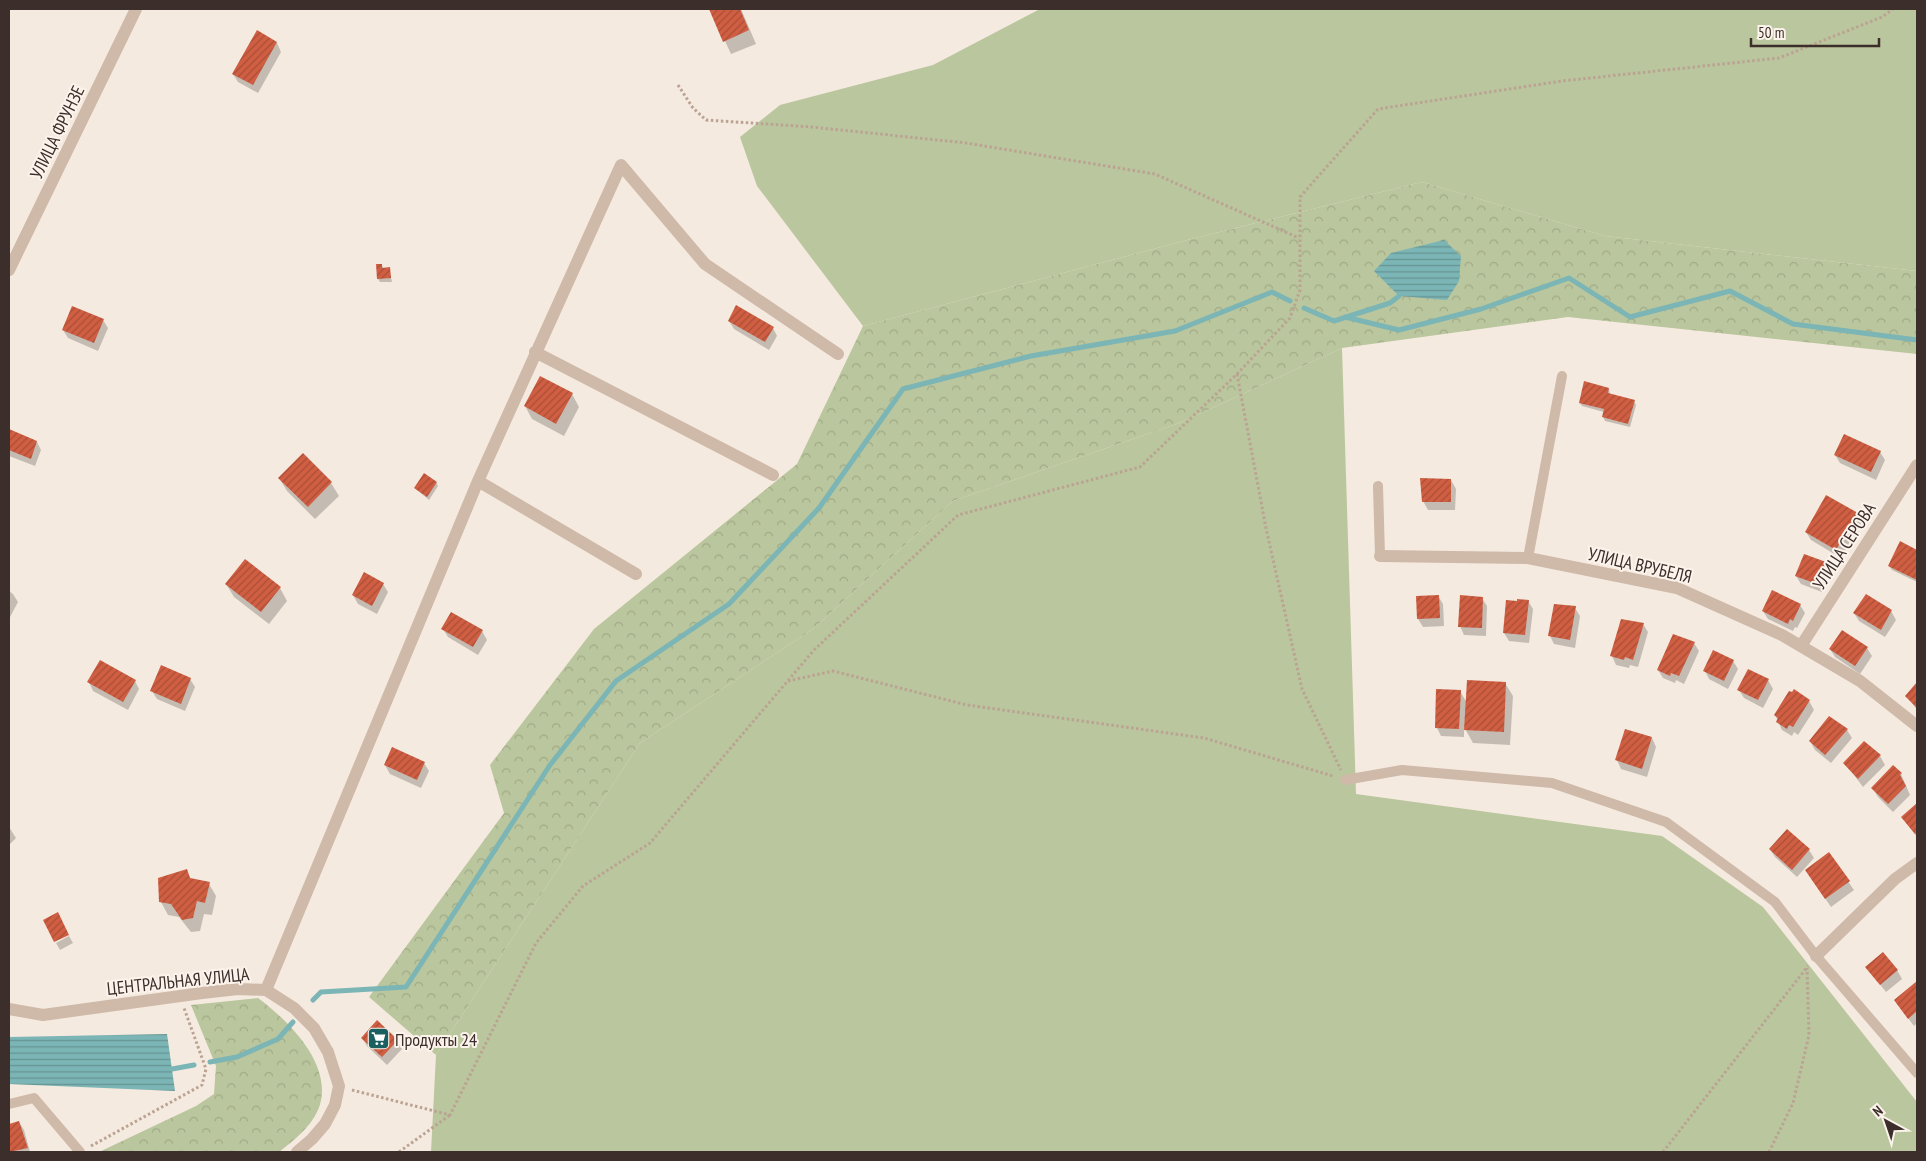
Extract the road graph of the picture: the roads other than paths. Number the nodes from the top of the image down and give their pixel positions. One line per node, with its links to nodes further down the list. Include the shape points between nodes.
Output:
1 (136, 9): 2 (street, УЛИЦА ФРУНЗЕ)
2 (9, 270)
3 (535, 352): 4 (street, via 621,165 705,264); 7 (street); 8 (street)
4 (838, 354)
5 (1562, 376): 11 (lane)
6 (1917, 465): 13 (street, УЛИЦА СЕРОВА)
7 (773, 475)
8 (478, 481): 12 (street); 18 (street)
9 (1378, 486): 10 (lane)
10 (1380, 556): 11 (street, УЛИЦА ВРУБЕЛЯ)
11 (1528, 558): 13 (street, УЛИЦА ВРУБЕЛЯ, via 1677,588)
12 (636, 574)
13 (1801, 646): 14 (street, УЛИЦА ВРУБЕЛЯ, via 1860,680)
14 (1917, 726)
15 (1345, 780): 17 (lane, via 1402,770 1552,783 1666,822 1775,902)
16 (1917, 863): 17 (street, via 1895,879)
17 (1816, 956): 20 (lane)
18 (266, 990): 19 (street, ЦЕНТРАЛЬНАЯ УЛИЦА, via 238,989 43,1015); 23 (street, ЦЕНТРАЛЬНАЯ УЛИЦА, via 294,1008 314,1028 328,1052 339,1086 335,1105 325,1124)
19 (9, 1009)
20 (1917, 1073)
21 (9, 1104): 22 (lane, via 34,1098)
22 (80, 1152)
23 (297, 1152)

